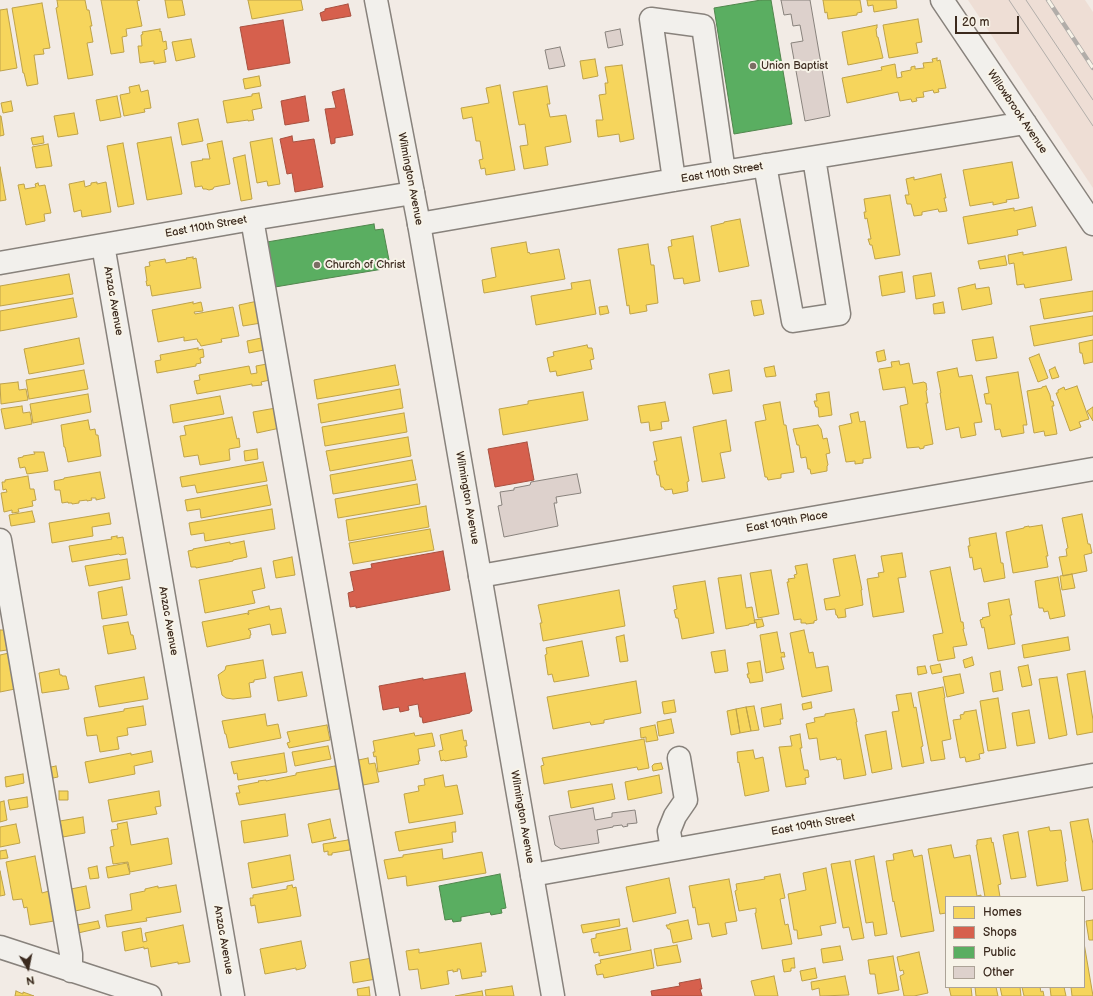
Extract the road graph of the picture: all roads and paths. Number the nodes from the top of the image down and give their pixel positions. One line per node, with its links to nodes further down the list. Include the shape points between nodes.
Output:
1 (376, 0): 8 (street, Wilmington Avenue)
2 (942, 0): 3 (street, Willowbrook Avenue)
3 (1025, 124): 4 (street, East 110th Street); 11 (street, Willowbrook Avenue)
4 (814, 158): 5 (street, East 110th Street); 5 (street, via 839,314 793,321)
5 (764, 166): 6 (street, East 110th Street)
6 (724, 172): 7 (street, East 110th Street); 7 (street, via 703,26 651,19)
7 (674, 180): 10 (street, East 110th Street)
8 (413, 193): 9 (street, East 110th Street); 10 (street, Wilmington Avenue)
9 (252, 219): 12 (street, East 110th Street); 25 (street)
10 (419, 224): 16 (street, Wilmington Avenue)
11 (1093, 224)
12 (104, 245): 13 (street, East 110th Street); 24 (street, Anzac Avenue)
13 (0, 263)
14 (1093, 469): 16 (street, East 109th Place)
15 (0, 540): 22 (street, via 71,954)
16 (480, 576): 20 (street, Wilmington Avenue)
17 (679, 758): 19 (street, via 686,800 669,831)
18 (1093, 775): 19 (street, East 109th Street)
19 (672, 850): 20 (street, East 109th Street)
20 (532, 876): 26 (street, Wilmington Avenue)
21 (0, 947): 22 (street)
22 (71, 971): 23 (street)
23 (150, 996)
24 (233, 996)
25 (388, 996)
26 (553, 996)

